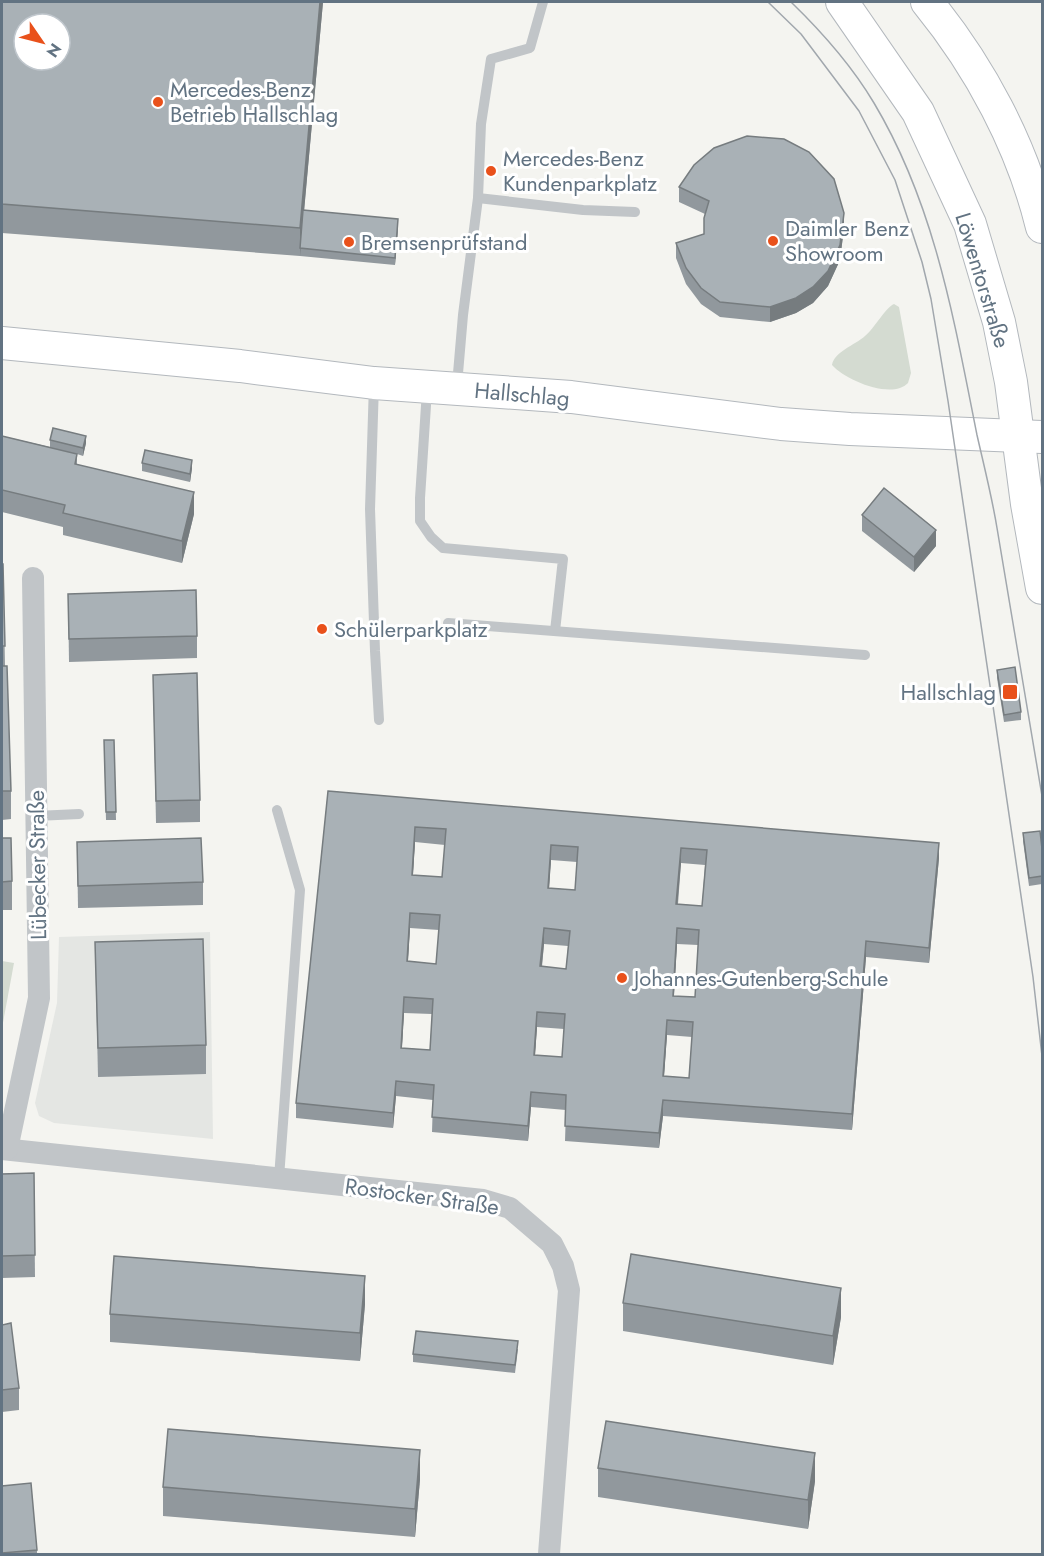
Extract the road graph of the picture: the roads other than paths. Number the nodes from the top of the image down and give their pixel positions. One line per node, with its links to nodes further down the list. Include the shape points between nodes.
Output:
1 (543, 2): 4 (lane, via 530,48 491,59 481,124)
2 (842, 2): 10 (main road, Löwentorstraße, via 918,112 969,224 999,322 1011,382)
3 (927, 2): 6 (main road, via 970,59 1007,127 1035,196)
4 (478, 198): 5 (lane); 9 (lane, via 463,315)
5 (635, 212)
6 (1042, 227)
7 (2, 343): 8 (main road, Hallschlag)
8 (374, 383): 9 (main road, Hallschlag); 16 (lane, via 370,509)
9 (442, 388): 10 (main road, Hallschlag, via 571,397 781,424); 14 (lane, via 420,498 420,521 442,548 563,559)
10 (1030, 436): 12 (main road, Löwentorstraße, via 1027,504)
11 (33, 578): 19 (street, Lübecker Straße)
12 (1042, 588)
13 (448, 623): 14 (lane)
14 (555, 631): 15 (lane)
15 (865, 655)
16 (380, 720)
17 (277, 810): 21 (lane, via 300,890)
18 (79, 814): 19 (lane)
19 (36, 816): 20 (street, Lübecker Straße, via 39,998)
20 (4, 1149): 21 (street, Rostocker Straße)
21 (279, 1178): 22 (street, Rostocker Straße, via 483,1200 510,1208 552,1244 569,1290)
22 (549, 1554)

